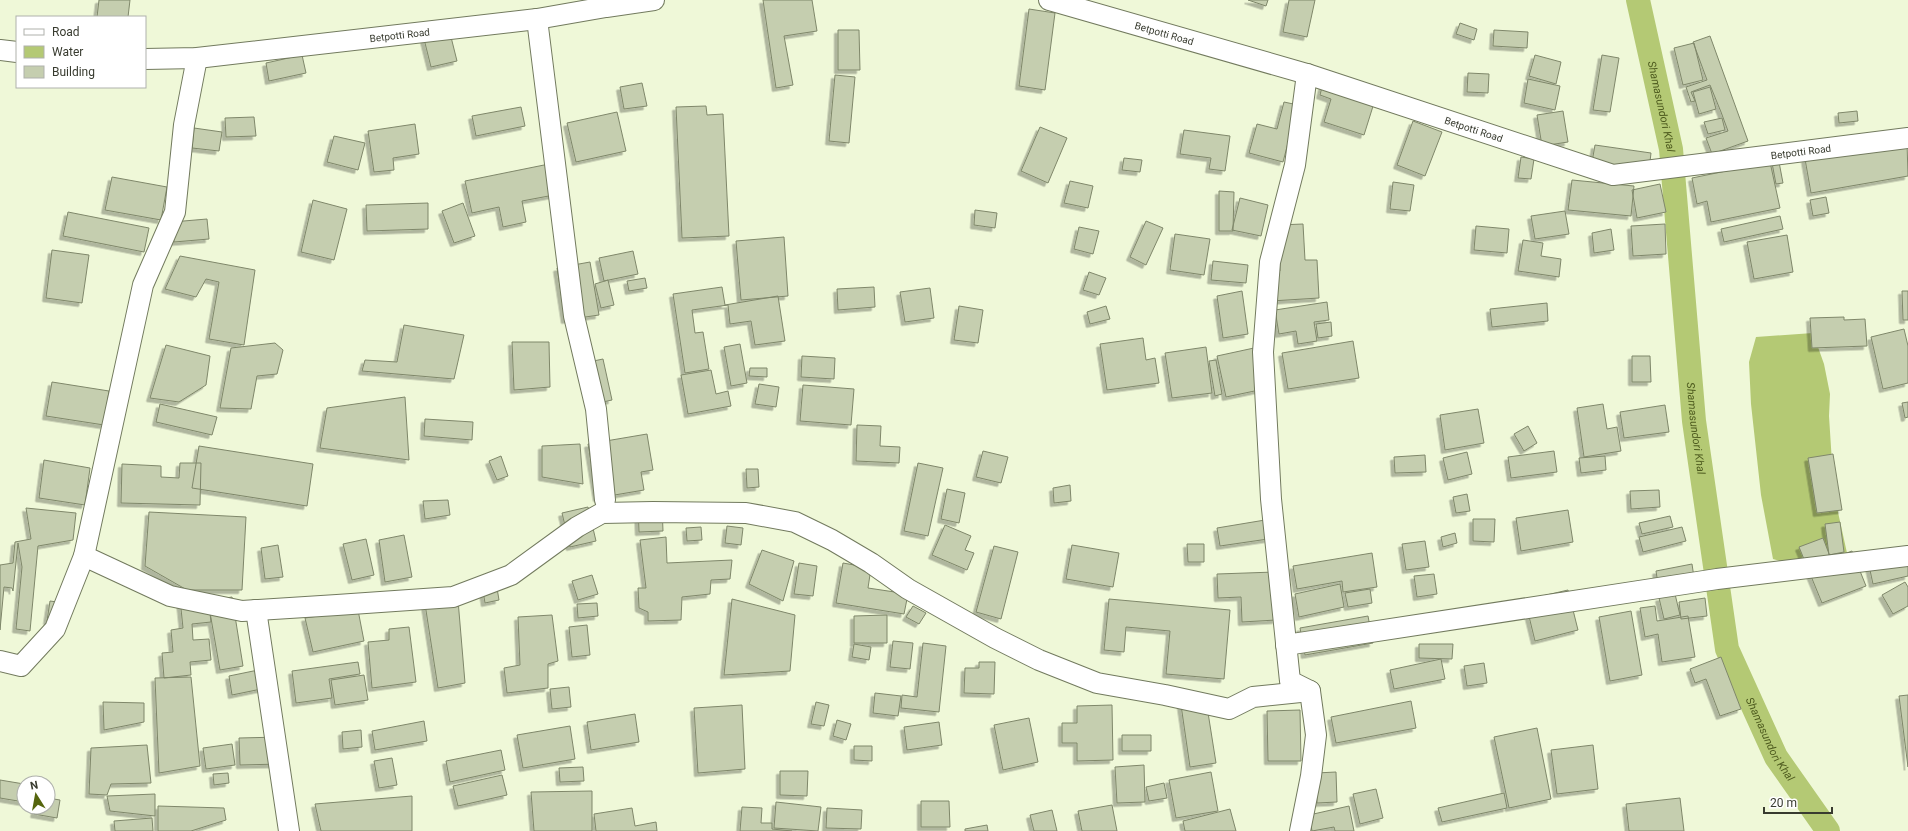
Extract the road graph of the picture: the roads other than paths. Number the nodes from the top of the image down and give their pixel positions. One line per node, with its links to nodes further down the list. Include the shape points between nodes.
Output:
1 (654, 0): 3 (street, Betpotti Road)
2 (1049, 0): 8 (street, Betpotti Road)
3 (537, 19): 6 (street, Betpotti Road); 10 (street, via 574,316 596,409)
4 (0, 50): 5 (street)
5 (16, 52)
6 (197, 58): 7 (street, Betpotti Road); 11 (street, via 184,125 175,212 143,284)
7 (146, 59)
8 (1307, 74): 9 (street, Betpotti Road, via 1613,175); 14 (street, via 1295,165 1270,262 1264,352 1271,499)
9 (1908, 138)
10 (605, 500)
11 (84, 556): 13 (street, via 170,596 242,610); 15 (street, via 55,629 21,666)
12 (1908, 556): 14 (street, via 1716,579)
13 (256, 610): 16 (street, via 453,597 511,575 577,527 602,513 746,513 795,522 832,540 914,593 989,635 1039,660 1097,683 1228,709 1253,696); 17 (street)
14 (1286, 645): 16 (street, via 1290,681)
15 (0, 661)
16 (1310, 691): 18 (street, via 1316,736)
17 (289, 831)
18 (1300, 831)

